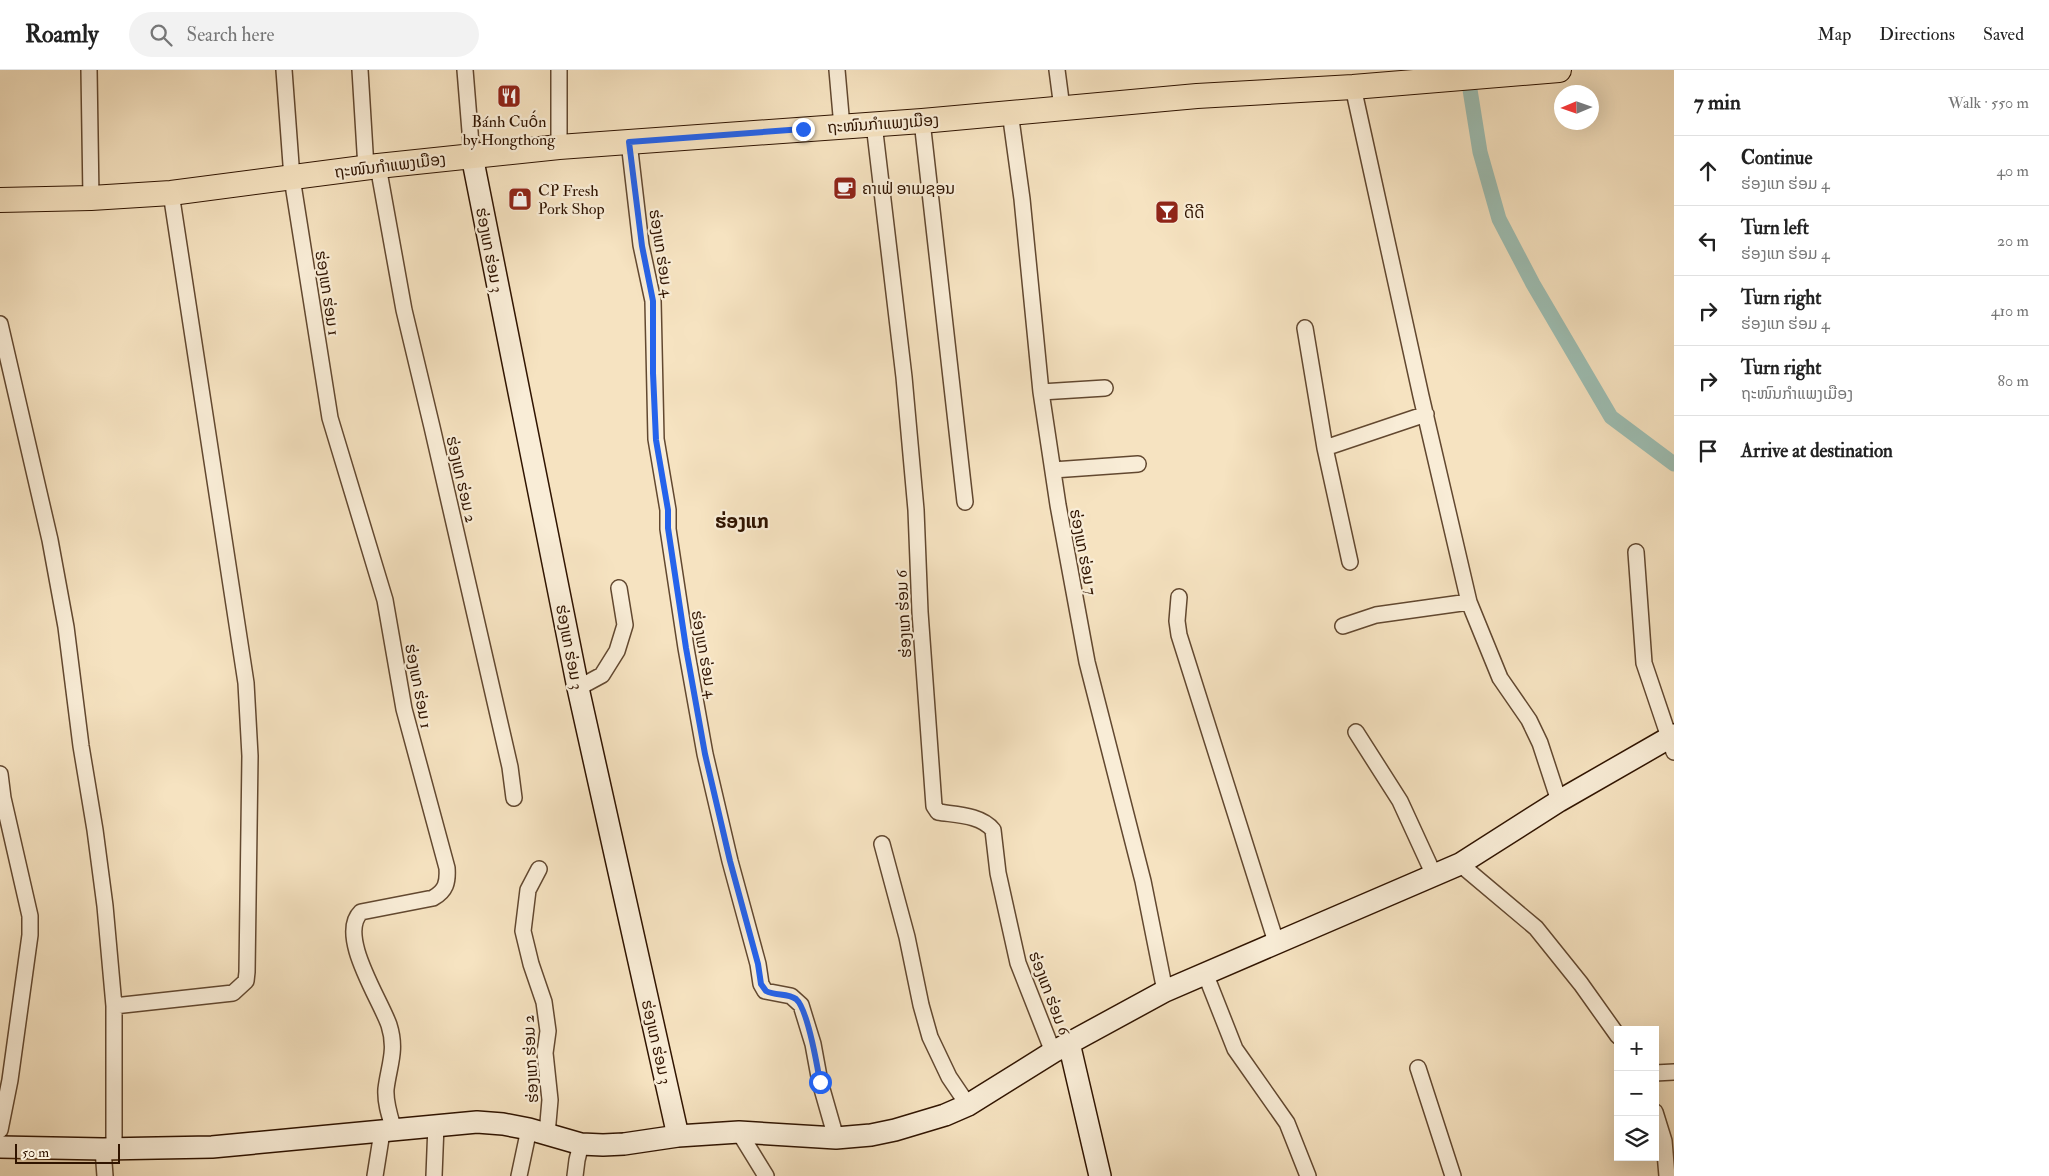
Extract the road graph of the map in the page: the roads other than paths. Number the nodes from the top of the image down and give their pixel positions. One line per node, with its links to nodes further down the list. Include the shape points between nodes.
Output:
1 (88, 70): 21 (street)
2 (284, 70): 19 (street)
3 (360, 70): 18 (street, ຮ່ອງແກ ຮ່ອມ 2)
4 (465, 70): 17 (street)
5 (559, 70): 16 (street)
6 (837, 70): 14 (street)
7 (1058, 70): 10 (street)
8 (1559, 70): 9 (main road, ຖະໜົນກຳແພງເມືອງ)
9 (1353, 87): 10 (main road, ຖະໜົນກຳແພງເມືອງ); 27 (street)
10 (1062, 108): 11 (main road, ຖະໜົນກຳແພງເມືອງ)
11 (1010, 112): 12 (main road, ຖະໜົນກຳແພງເມືອງ); 26 (street, ຮ່ອງແກ ຮ່ອມ 7)
12 (922, 121): 13 (main road, ຖະໜົນກຳແພງເມືອງ); 31 (street)
13 (874, 124): 14 (main road, ຖະໜົນກຳແພງເມືອງ); 53 (street, ຮ່ອງແກ ຮ່ອມ 6, via 916,510 934,806 938,812 968,816 994,830 998,873 1018,964)
14 (842, 126): 15 (main road, ຖະໜົນກຳແພງເມືອງ)
15 (629, 142): 16 (main road, ຖະໜົນກຳແພງເມືອງ); 65 (street, ຮ່ອງແກ ຮ່ອມ 4, via 642,246 653,301 656,440 678,598 705,754 761,984 766,991 791,996 801,1005)
16 (559, 147): 17 (main road, ຖະໜົນກຳແພງເມືອງ)
17 (472, 156): 18 (main road, ຖະໜົນກຳແພງເມືອງ); 38 (street, ຮ່ອງແກ ຮ່ອມ 3)
18 (372, 167): 19 (main road, ຖະໜົນກຳແພງເມືອງ); 42 (street, ຮ່ອງແກ ຮ່ອມ 2, via 510,767)
19 (292, 178): 20 (main road, ຖະໜົນກຳແພງເມືອງ); 61 (street, ຮ່ອງແກ ຮ່ອມ 1, via 330,418 385,600 404,709 448,868 448,880 440,894 361,912 354,926 355,943 367,979 389,1025 393,1046 386,1090)
20 (171, 193): 21 (main road, ຖະໜົນກຳແພງເມືອງ); 51 (street, via 246,683 250,756 247,972 246,981 233,993)
21 (91, 198): 22 (main road, ຖະໜົນກຳແພງເມືອງ)
22 (0, 200)
23 (0, 324): 51 (street, via 50,540 66,628 104,897)
24 (1305, 328): 28 (street)
25 (1105, 388): 26 (street)
26 (1041, 392): 30 (street, ຮ່ອງແກ ຮ່ອມ 7)
27 (1426, 414): 28 (street); 36 (street)
28 (1325, 448): 33 (street)
29 (1138, 464): 30 (street)
30 (1052, 470): 50 (street, ຮ່ອງແກ ຮ່ອມ 7, via 1087,662 1143,881)
31 (965, 502)
32 (1636, 552): 40 (street, via 1644,663)
33 (1350, 562)
34 (619, 588): 38 (street, via 625,625 617,651 602,675)
35 (1179, 597): 48 (street, via 1177,621 1180,636)
36 (1469, 602): 37 (street, via 1376,615); 43 (street, via 1500,678 1540,742)
37 (1343, 626)
38 (578, 688): 64 (street, ຮ່ອງແກ ຮ່ອມ 3)
39 (1356, 732): 47 (street, via 1400,801)
40 (1672, 742): 43 (street)
41 (0, 774): 60 (street, via 30,916 30,935)
42 (514, 798)
43 (1559, 800): 45 (street)
44 (882, 844): 57 (street, via 930,1037 949,1077)
45 (1460, 864): 47 (street); 52 (street, via 1536,928)
46 (539, 869): 62 (street, ຮ່ອງແກ ຮ່ອມ 2, via 528,890 524,932 544,1002 548,1031 545,1053 550,1100)
47 (1434, 876): 48 (street)
48 (1276, 942): 49 (street)
49 (1205, 973): 50 (street); 76 (street, via 1235,1049 1286,1123)
50 (1164, 992): 53 (street)
51 (114, 1006): 68 (street)
52 (1614, 1030)
53 (1061, 1047): 57 (street); 75 (street)
54 (1418, 1068): 77 (street)
55 (1674, 1072): 56 (street)
56 (1659, 1073)
57 (968, 1105): 65 (street, via 945,1116 895,1130)
58 (1656, 1116): 78 (street, via 1664,1140)
59 (436, 1125): 61 (street); 62 (street, via 484,1123); 71 (street)
60 (0, 1130)
61 (388, 1131): 68 (street, via 212,1147); 70 (street)
62 (538, 1132): 66 (street); 72 (street, ຮ່ອງແກ ຮ່ອມ 2)
63 (739, 1132): 64 (street); 65 (street); 74 (street)
64 (678, 1136): 66 (street, via 624,1144)
65 (836, 1138)
66 (581, 1144): 73 (street)
67 (0, 1147): 68 (street)
68 (108, 1149): 69 (street)
69 (105, 1176)
70 (374, 1176)
71 (434, 1176)
72 (519, 1176)
73 (575, 1176)
74 (766, 1176)
75 (1100, 1176)
76 (1308, 1176)
77 (1453, 1176)
78 (1667, 1176)

